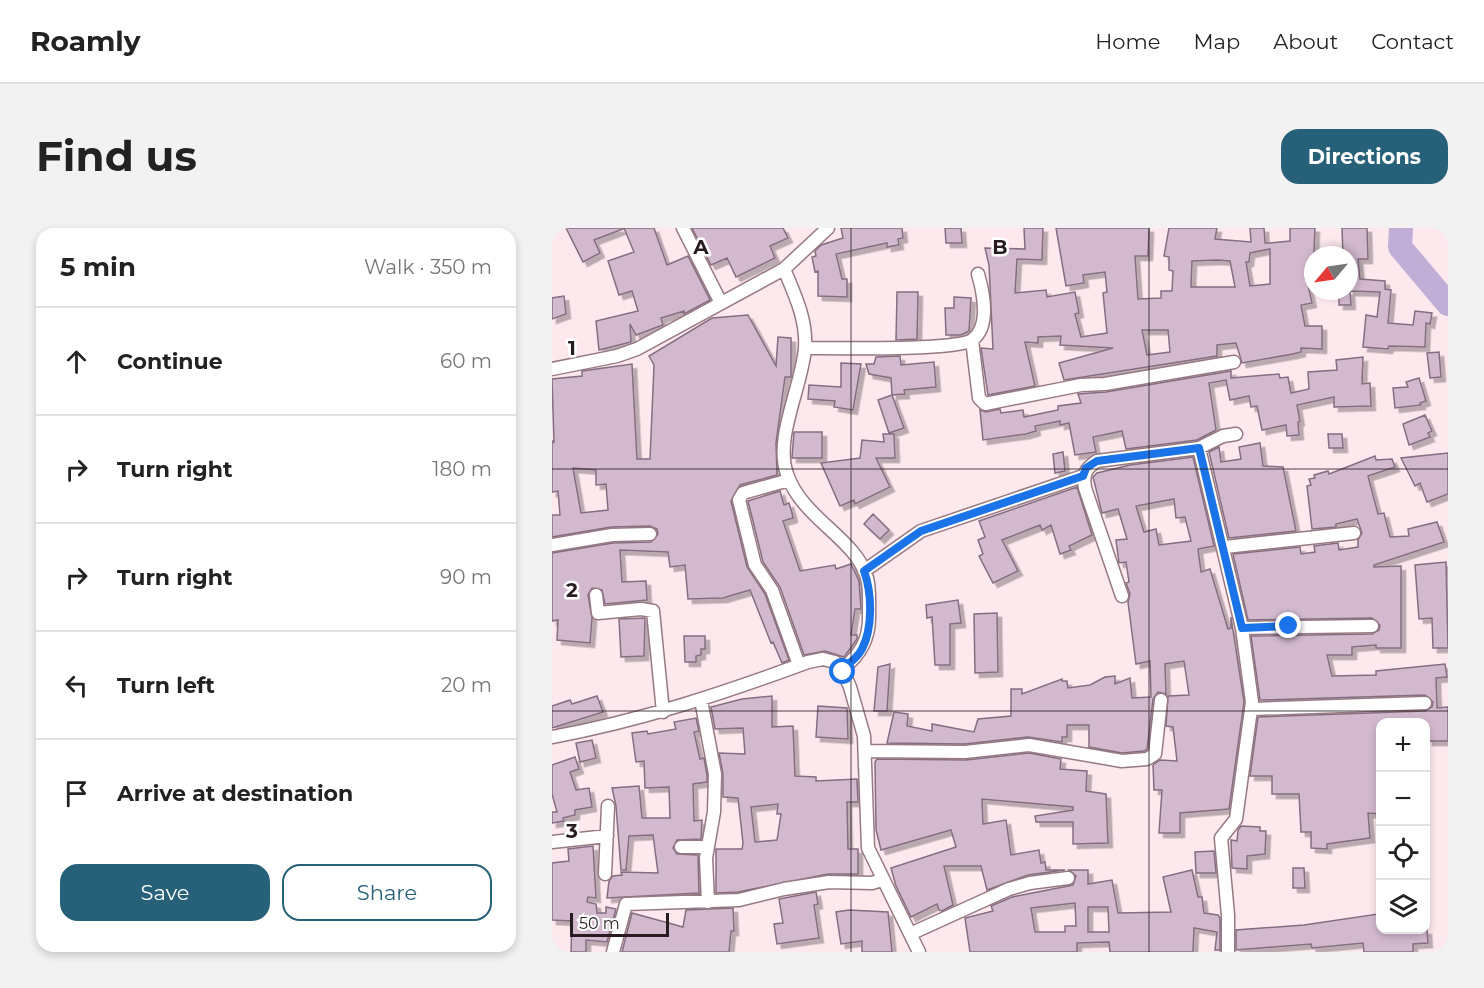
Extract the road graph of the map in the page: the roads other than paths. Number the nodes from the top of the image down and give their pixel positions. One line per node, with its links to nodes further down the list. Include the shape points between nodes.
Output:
1 (683, 228): 5 (street)
2 (828, 228): 3 (street)
3 (784, 269): 5 (street); 7 (street, via 800,307)
4 (978, 274): 6 (street, via 983,318)
5 (721, 303): 9 (street, via 637,349)
6 (972, 340): 7 (street, via 936,346); 8 (street, via 984,404)
7 (805, 348): 13 (street, via 783,449)
8 (1234, 362)
9 (552, 369)
10 (1236, 434): 11 (street)
11 (1199, 448): 12 (street, via 1097,461 1086,468); 17 (street)
12 (1083, 476): 18 (street, via 921,531); 20 (street)
13 (789, 480): 18 (street, via 804,506 849,547); 23 (street, via 743,493 739,500 755,565 772,590)
14 (1354, 533): 17 (street)
15 (650, 534): 16 (street, via 612,535)
16 (552, 545)
17 (1225, 546): 22 (street)
18 (864, 571): 24 (street, via 869,624 862,651)
19 (596, 596): 29 (street, via 598,613 653,611)
20 (1122, 596)
21 (1372, 626): 22 (street)
22 (1242, 628): 28 (street)
23 (799, 666): 24 (street, via 823,659); 25 (street)
24 (842, 669): 31 (street, via 857,708)
25 (701, 700): 29 (street); 36 (street, via 715,774)
26 (1161, 700): 31 (street, via 1155,753 1141,760 1122,761 1029,745 971,752)
27 (1425, 703): 28 (street)
28 (1252, 710): 44 (street, via 1236,819 1221,838)
29 (663, 712): 30 (street)
30 (552, 737)
31 (865, 751): 39 (street, via 867,842)
32 (608, 806): 33 (street)
33 (607, 836): 34 (street); 37 (street)
34 (552, 842)
35 (681, 847): 36 (street)
36 (708, 847): 40 (street)
37 (605, 874)
38 (1068, 878): 41 (street, via 1009,889)
39 (882, 880): 40 (street, via 872,884 829,882 739,900); 41 (street)
40 (708, 902): 42 (street, via 626,904)
41 (910, 934): 43 (street)
42 (613, 952)
43 (919, 952)
44 (1228, 952)

